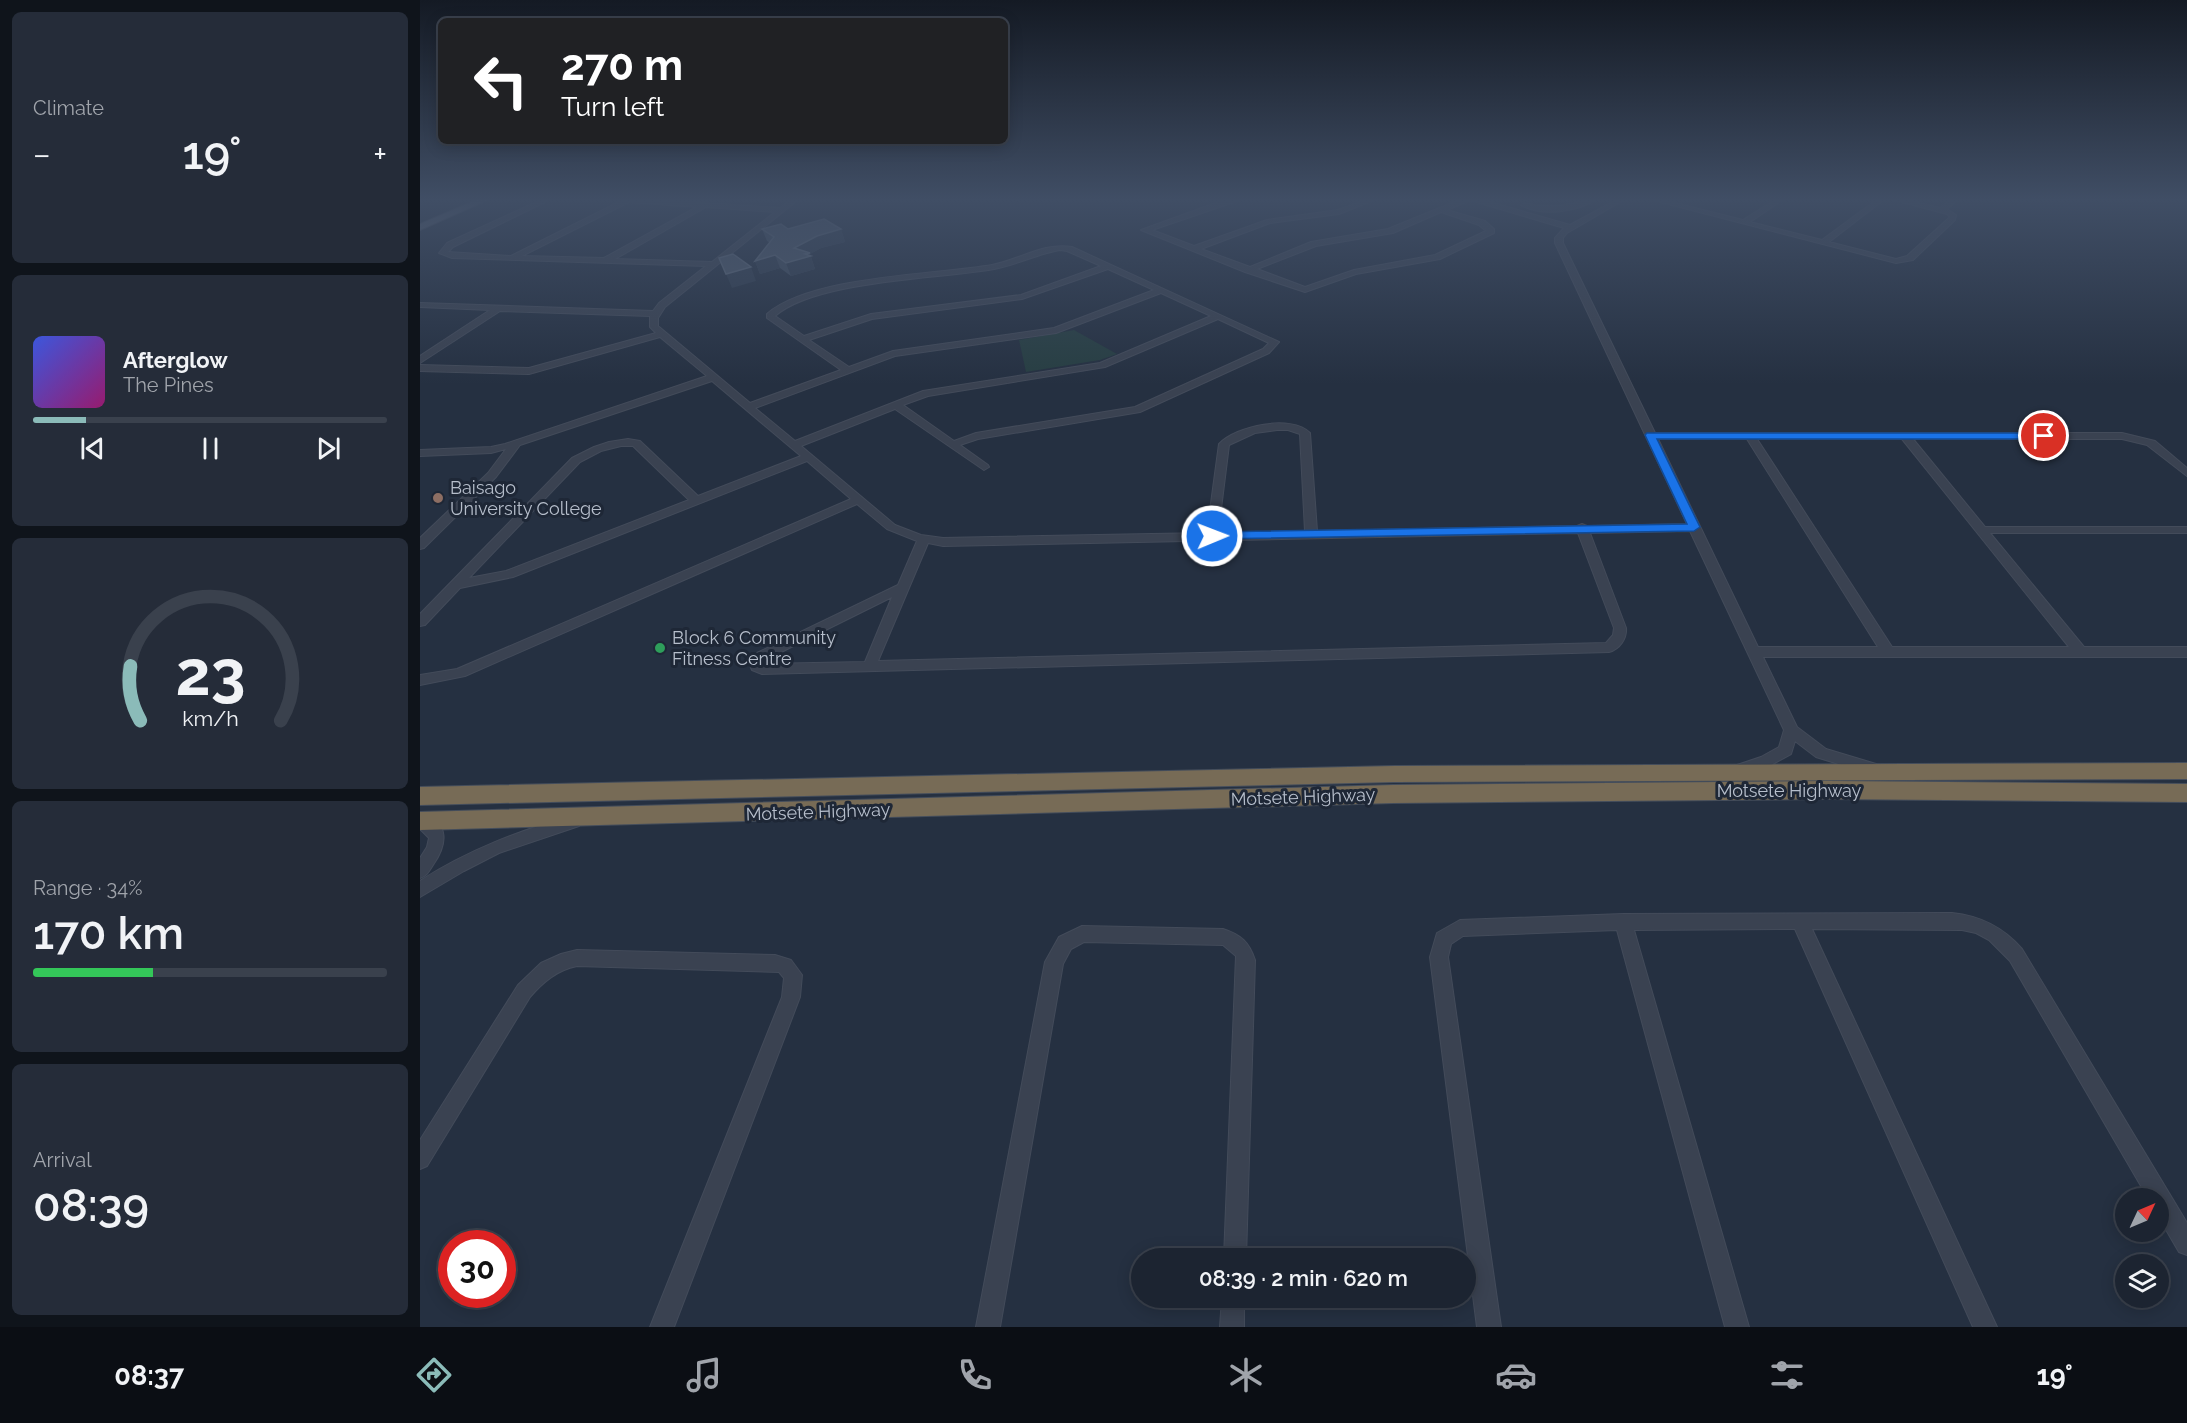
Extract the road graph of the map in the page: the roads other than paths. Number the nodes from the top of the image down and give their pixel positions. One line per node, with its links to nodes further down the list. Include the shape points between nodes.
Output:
1 (571, 260): 9 (street)
2 (719, 260): 10 (street)
3 (1017, 260): 19 (street, via 991,267 843,287 772,312 770,316)
4 (1092, 260): 11 (street)
5 (1222, 260): 12 (street)
6 (1273, 260): 12 (street)
7 (1422, 260): 12 (street, via 1354,272 1305,290)
8 (1569, 260): 26 (street)
9 (604, 261): 10 (street)
10 (714, 264): 16 (street)
11 (1107, 267): 13 (street); 19 (street, via 1022,297 871,317)
12 (1248, 270)
13 (1162, 291): 17 (street); 22 (street, via 1059,329 893,354)
14 (420, 305): 15 (street)
15 (497, 309): 16 (street); 20 (street)
16 (655, 314): 18 (street, via 652,321)
17 (1219, 316): 24 (street, via 1102,365 932,392); 31 (street, via 1273,339 1275,345 1137,410 976,436)
18 (661, 334): 21 (street, via 530,371); 23 (street)
19 (802, 339): 22 (street)
20 (420, 360)
21 (420, 368)
22 (848, 371): 25 (street)
23 (713, 377): 25 (street); 29 (street)
24 (896, 405): 30 (street); 31 (street)
25 (748, 407): 30 (street)
26 (1650, 435): 27 (street); 38 (street)
27 (1750, 436): 28 (street); 50 (street)
28 (1905, 436): 35 (street, via 2131,437 2157,447); 40 (street)
29 (516, 444): 32 (street, via 491,450); 45 (street, via 492,475)
30 (793, 445): 33 (street)
31 (952, 445): 34 (street)
32 (420, 453)
33 (809, 457): 36 (street); 37 (street)
34 (984, 467)
35 (2187, 473)
36 (696, 500): 46 (street, via 509,574); 46 (street, via 636,442 601,447 576,460)
37 (859, 500): 44 (street, via 891,527); 54 (street, via 460,673)
38 (1694, 527): 39 (street); 49 (street)
39 (1582, 528): 42 (street); 53 (street, via 1620,628 1620,636 1609,647)
40 (1981, 530): 41 (street); 51 (street)
41 (2187, 530)
42 (1311, 533): 43 (street); 43 (street, via 1304,431 1256,428 1239,433 1224,444)
43 (1212, 536): 44 (street)
44 (923, 540): 47 (street)
45 (420, 545)
46 (455, 585): 48 (street)
47 (901, 588): 53 (street); 53 (street, via 762,656 756,663 762,669)
48 (420, 622)
49 (1754, 652): 50 (street); 55 (street)
50 (1888, 652): 51 (street)
51 (2080, 652): 52 (street)
52 (2187, 652)
53 (870, 665)
54 (420, 680)
55 (1791, 730): 56 (street, via 1821,753); 57 (street, via 1786,750)
56 (1883, 770): 57 (highway, Motsete Highway); 58 (highway, Motsete Highway)
57 (1737, 771): 60 (highway, Motsete Highway, via 1394,774)
58 (2187, 771)
59 (2187, 793): 61 (highway, Motsete Highway, via 1828,790 1393,794)
60 (420, 796)
61 (581, 819): 62 (highway, Motsete Highway); 64 (street, via 501,843)
62 (420, 821): 63 (street, via 438,835 437,845)
63 (420, 871)
64 (420, 890)
65 (1623, 922): 66 (street); 74 (street, via 1460,928 1450,932 1439,946); 75 (street)
66 (1800, 922): 68 (street, via 1973,922 2005,941); 76 (street)
67 (420, 1160): 71 (street, via 524,992 548,968 577,958 785,966 792,975 791,997)
68 (2187, 1244)
69 (1235, 1248): 72 (street, via 1244,952 1240,945 1223,937 1082,934 1065,943 1054,962)
70 (1233, 1308): 73 (street)
71 (662, 1327)
72 (988, 1327)
73 (1232, 1327)
74 (1489, 1327)
75 (1737, 1327)
76 (1985, 1327)

